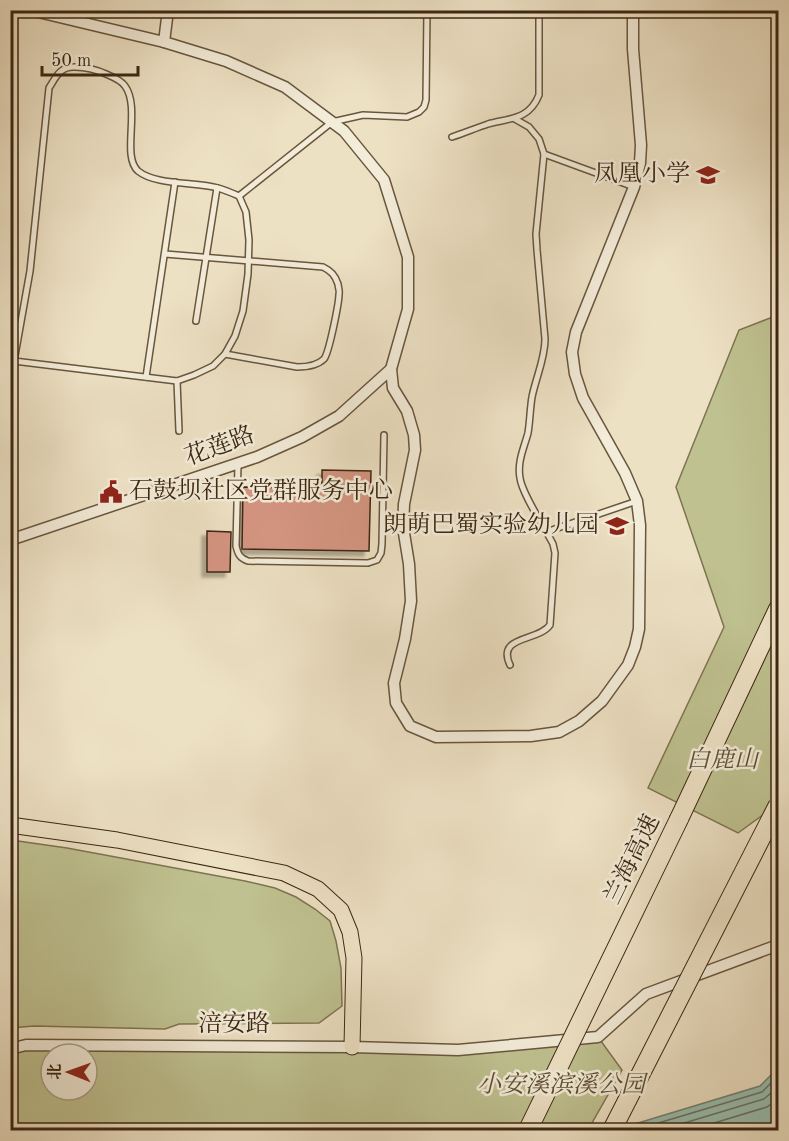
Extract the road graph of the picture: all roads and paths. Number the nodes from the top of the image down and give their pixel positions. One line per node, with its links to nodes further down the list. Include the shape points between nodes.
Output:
1 (30, 10): 6 (street)
2 (168, 10): 6 (street)
3 (427, 10): 8 (lane, via 424,107 407,117 363,115)
4 (539, 10): 7 (lane, via 539,95 532,108)
5 (633, 10): 12 (street, via 641,145)
6 (164, 42): 8 (street, via 226,61 285,87)
7 (514, 119): 9 (lane); 10 (lane, via 529,127)
8 (332, 122): 14 (lane); 21 (street, via 384,180 408,257 408,309)
9 (452, 137)
10 (544, 154): 12 (lane); 28 (lane, via 536,234 545,351 519,467 524,490)
11 (176, 182): 13 (lane); 15 (lane); 20 (lane, via 147,178 135,168 130,155 133,125 126,87 116,78 76,66 57,74 49,88 30,271)
12 (633, 187): 27 (street, via 576,332 572,352 583,398)
13 (217, 188): 14 (lane); 16 (lane)
14 (239, 196): 17 (lane, via 246,212)
15 (165, 254): 16 (lane); 22 (lane)
16 (206, 257): 17 (lane); 18 (lane)
17 (249, 261): 19 (lane, via 243,311); 19 (lane, via 323,267 332,272 340,292 329,348 325,358 308,367)
18 (196, 321)
19 (225, 354): 23 (lane, via 213,366)
20 (12, 360): 22 (lane)
21 (391, 369): 26 (street, 花莲路, via 339,416 302,437); 27 (street, via 393,388 407,411 415,450 403,527 411,601 394,683 396,703 410,726 436,737 531,736 559,732 602,701 628,664 639,628)
22 (146, 377): 23 (lane)
23 (177, 381): 24 (lane)
24 (179, 431)
25 (384, 435): 26 (lane, via 381,553 377,560 368,563 241,558 236,546)
26 (238, 464): 29 (street, 花莲路)
27 (637, 501): 28 (lane)
28 (546, 532): 31 (lane, via 555,553 550,625 544,632 509,646)
29 (10, 540)
30 (778, 609): 37 (highway, 兰海高速, bridge)
31 (510, 665)
32 (778, 805): 38 (highway, bridge)
33 (10, 825): 35 (main road, via 117,840 284,873 318,889 341,910 350,932 354,958)
34 (778, 945): 35 (street, 涪安路, via 646,994 598,1037 458,1050)
35 (352, 1047): 36 (street, 涪安路, via 26,1045)
36 (10, 1049)
37 (528, 1131)
38 (612, 1131)

